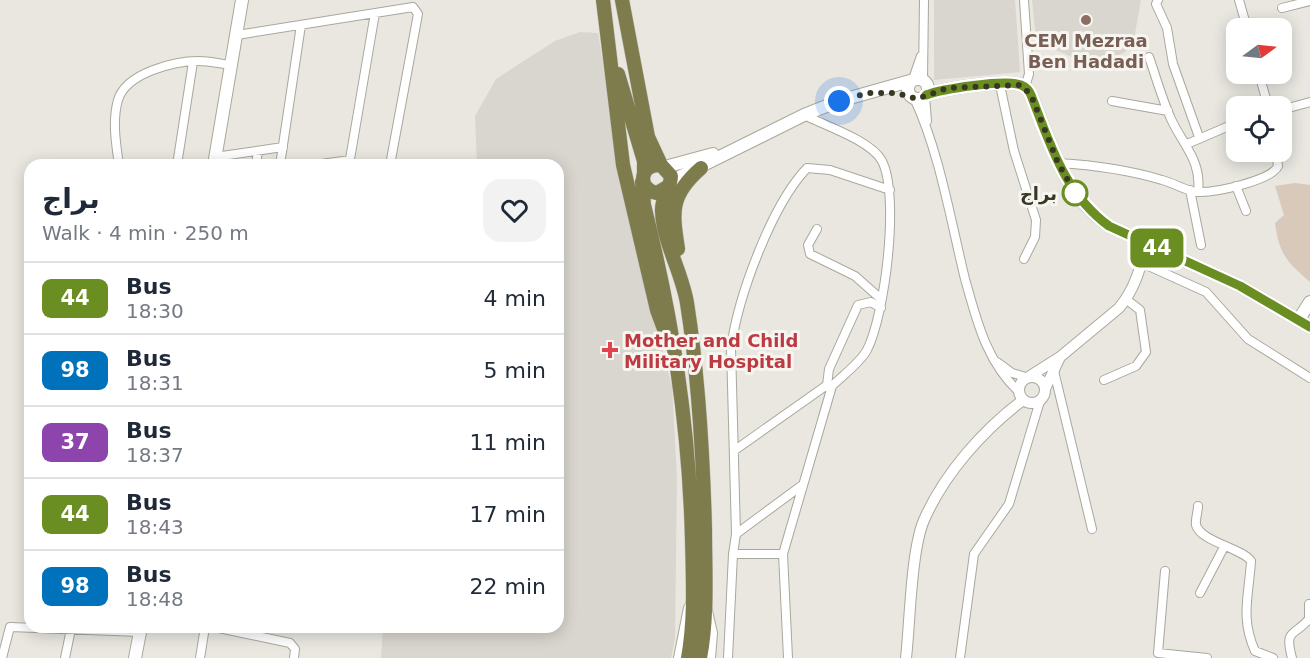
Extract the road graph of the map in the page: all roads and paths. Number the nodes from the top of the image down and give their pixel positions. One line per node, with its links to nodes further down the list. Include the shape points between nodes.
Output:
1 (381, 0): 11 (street)
2 (603, 0): 15 (highway)
3 (622, 0): 46 (highway, via 648,136)
4 (924, 0): 19 (street)
5 (1024, 0): 21 (street, via 1029,74)
6 (1158, 0): 31 (street, via 1173,64)
7 (1239, 0): 12 (street)
8 (1310, 1): 10 (street)
9 (238, 2): 14 (main road)
10 (1282, 8)
11 (379, 12): 13 (street); 42 (street); 43 (street, via 413,7 418,14)
12 (1244, 18)
13 (301, 25): 14 (street); 34 (street)
14 (237, 35): 18 (main road)
15 (610, 43): 48 (highway, via 641,153); 70 (highway, via 623,165)
16 (1149, 57): 28 (street)
17 (193, 62): 18 (street); 36 (street, via 158,69 129,82 119,98 116,116); 37 (street)
18 (232, 65): 38 (main road)
19 (918, 80): 22 (main road); 23 (main road); 24 (main road, via 928,89); 24 (main road, via 907,87)
20 (1000, 85): 21 (main road); 22 (main road); 57 (street, via 1014,151 1036,220 1035,237)
21 (1025, 87): 45 (main road)
22 (948, 88): 24 (main road)
23 (868, 93): 24 (main road); 29 (main road)
24 (919, 97): 65 (street)
25 (1112, 101): 28 (street)
26 (1310, 102): 27 (street)
27 (1292, 107)
28 (1168, 111): 33 (street)
29 (804, 115): 32 (main road); 51 (street, via 859,141 882,160)
30 (1226, 127): 31 (street)
31 (1199, 137): 33 (street)
32 (757, 138): 46 (main road, via 696,160); 47 (main road)
33 (1187, 144): 52 (street, via 1198,171)
34 (283, 147): 35 (street); 41 (street)
35 (258, 151): 39 (street); 40 (street)
36 (119, 159)
37 (178, 159)
38 (214, 159)
39 (223, 159)
40 (257, 159)
41 (281, 159)
42 (351, 159)
43 (391, 159)
44 (1277, 162): 50 (street, via 1274,172)
45 (1058, 163): 52 (street, via 1137,175); 55 (main road, via 1090,211 1109,226)
46 (663, 166): 48 (highway, via 651,165); 49 (highway)
47 (701, 168): 49 (main road); 59 (highway, via 686,181 675,202)
48 (643, 177): 49 (highway, via 647,190 657,193); 70 (highway, via 644,205 670,319)
49 (670, 184): 59 (highway, via 663,197 663,218)
50 (1236, 186): 52 (street); 53 (street)
51 (890, 190): 62 (street, via 886,281); 76 (street, via 830,170 807,168 791,185 767,234 734,324 730,348)
52 (1194, 191): 56 (street)
53 (1245, 211)
54 (817, 229): 62 (street, via 808,245 810,254 855,276)
55 (1146, 243): 58 (street); 63 (main road, via 1240,286)
56 (1201, 245)
57 (1024, 259)
58 (1142, 263): 60 (street); 69 (street, via 1206,292 1248,339)
59 (685, 290): 86 (highway, via 701,421)
60 (1127, 300): 66 (street); 71 (street, via 1140,310 1146,352 1136,366)
61 (1310, 302): 63 (main road)
62 (881, 303): 72 (street, via 867,351); 72 (street, via 858,305 829,369)
63 (1299, 319): 64 (main road)
64 (1310, 327)
65 (987, 351): 68 (street, via 1006,370); 74 (street)
66 (1060, 357): 67 (street); 68 (street)
67 (1054, 371): 73 (street); 79 (street)
68 (1028, 377): 73 (street, via 1039,378); 74 (street)
69 (1310, 378)
70 (678, 380): 86 (highway, via 690,461)
71 (1104, 380)
72 (830, 386): 76 (street); 77 (street)
73 (1045, 389): 75 (street)
74 (1019, 393): 75 (street, via 1031,403); 105 (street, via 953,471 923,522)
75 (1040, 401): 106 (street, via 1009,504 974,554)
76 (735, 450): 80 (street)
77 (801, 486): 80 (street); 83 (street)
78 (1198, 506): 81 (street, via 1198,529)
79 (1092, 529)
80 (736, 534): 82 (street)
81 (1224, 546): 85 (street); 93 (street, via 1251,561 1245,623)
82 (733, 554): 83 (street); 103 (street)
83 (783, 554): 104 (street)
84 (1165, 571): 107 (street, via 1158,653)
85 (1200, 593)
86 (699, 599): 99 (street, via 684,623); 100 (highway); 101 (highway); 102 (street, via 712,633)
87 (1309, 604): 109 (street, via 1309,619 1290,635)
88 (24, 627): 94 (street, via 10,627)
89 (70, 633): 95 (street)
90 (139, 633): 96 (main road)
91 (204, 633): 97 (street)
92 (242, 633): 98 (street, via 290,643 295,649)
93 (1253, 654): 108 (street)
94 (2, 658)
95 (65, 658)
96 (135, 658)
97 (200, 658)
98 (294, 658)
99 (679, 658)
100 (688, 658)
101 (700, 658)
102 (710, 658)
103 (728, 658)
104 (788, 658)
105 (906, 658)
106 (960, 658)
107 (1207, 658)
108 (1273, 658)
109 (1292, 658)

